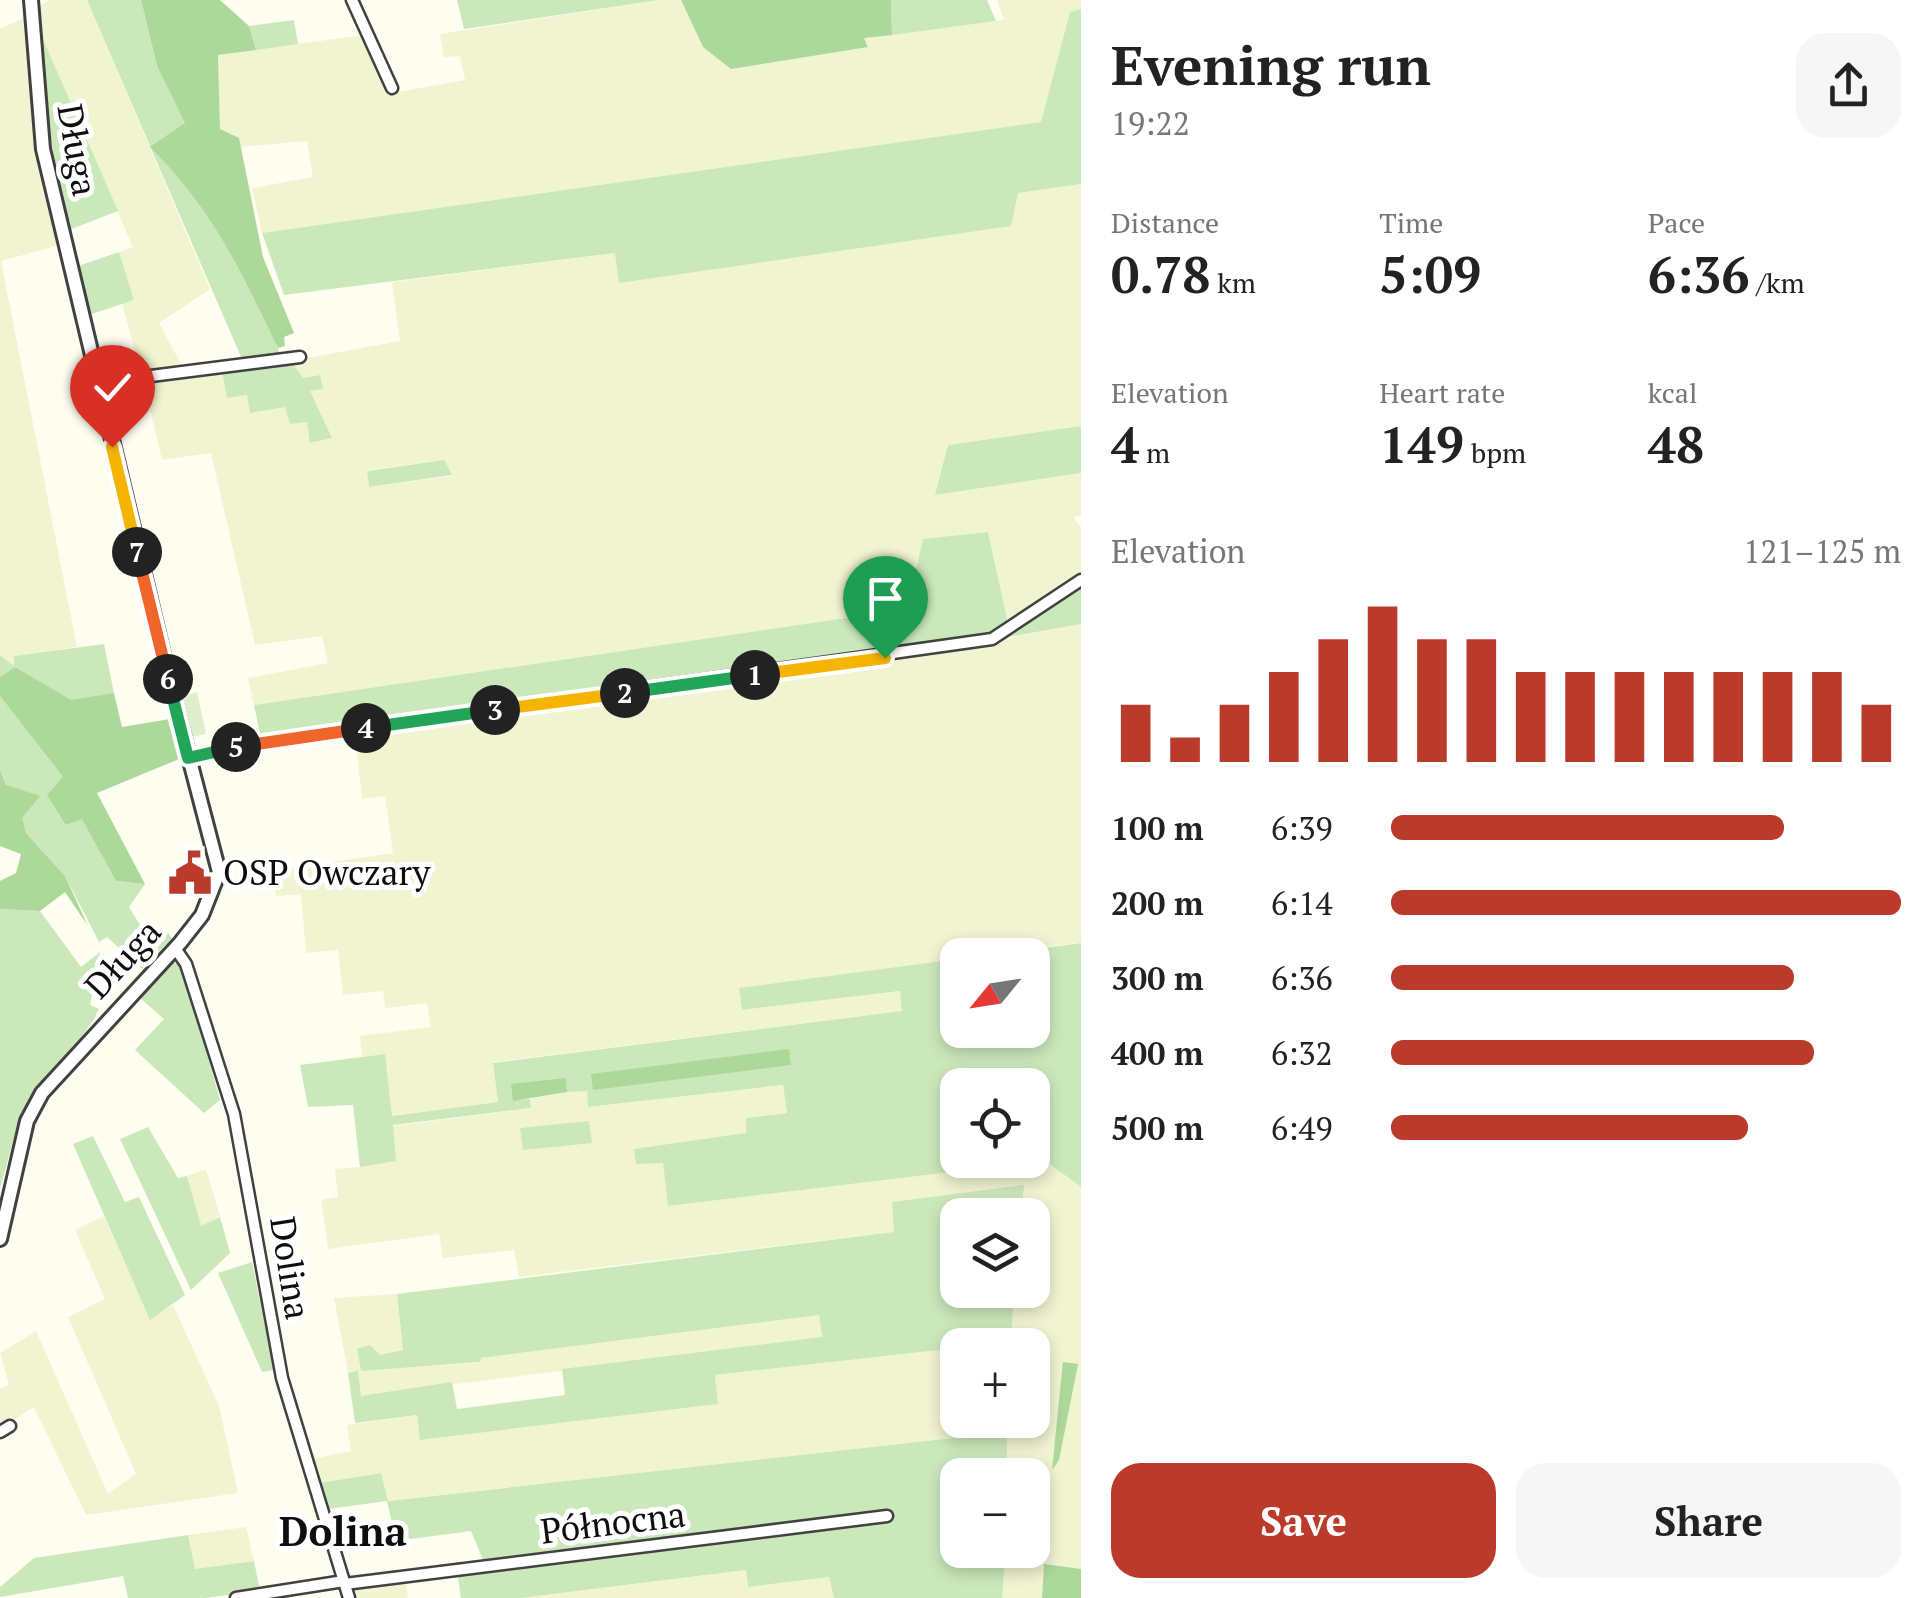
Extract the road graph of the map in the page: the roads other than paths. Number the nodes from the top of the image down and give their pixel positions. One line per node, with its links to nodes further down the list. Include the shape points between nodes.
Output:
1 (31, 0): 5 (street, Długa, via 44,148)
2 (352, 0): 3 (street)
3 (392, 88)
4 (300, 357): 5 (street)
5 (96, 382): 7 (street, Długa)
6 (1081, 580): 7 (street, via 992,639 269,740)
7 (188, 758): 8 (street, Długa, via 219,872 202,915)
8 (175, 948): 9 (street, Długa, via 42,1093 27,1121); 11 (street, Dolina, via 234,1114 278,1360)
9 (0, 1239)
10 (887, 1516): 11 (street, Północna)
11 (345, 1583): 12 (street, Północna); 13 (street, Dolina)
12 (236, 1598)
13 (349, 1598)

